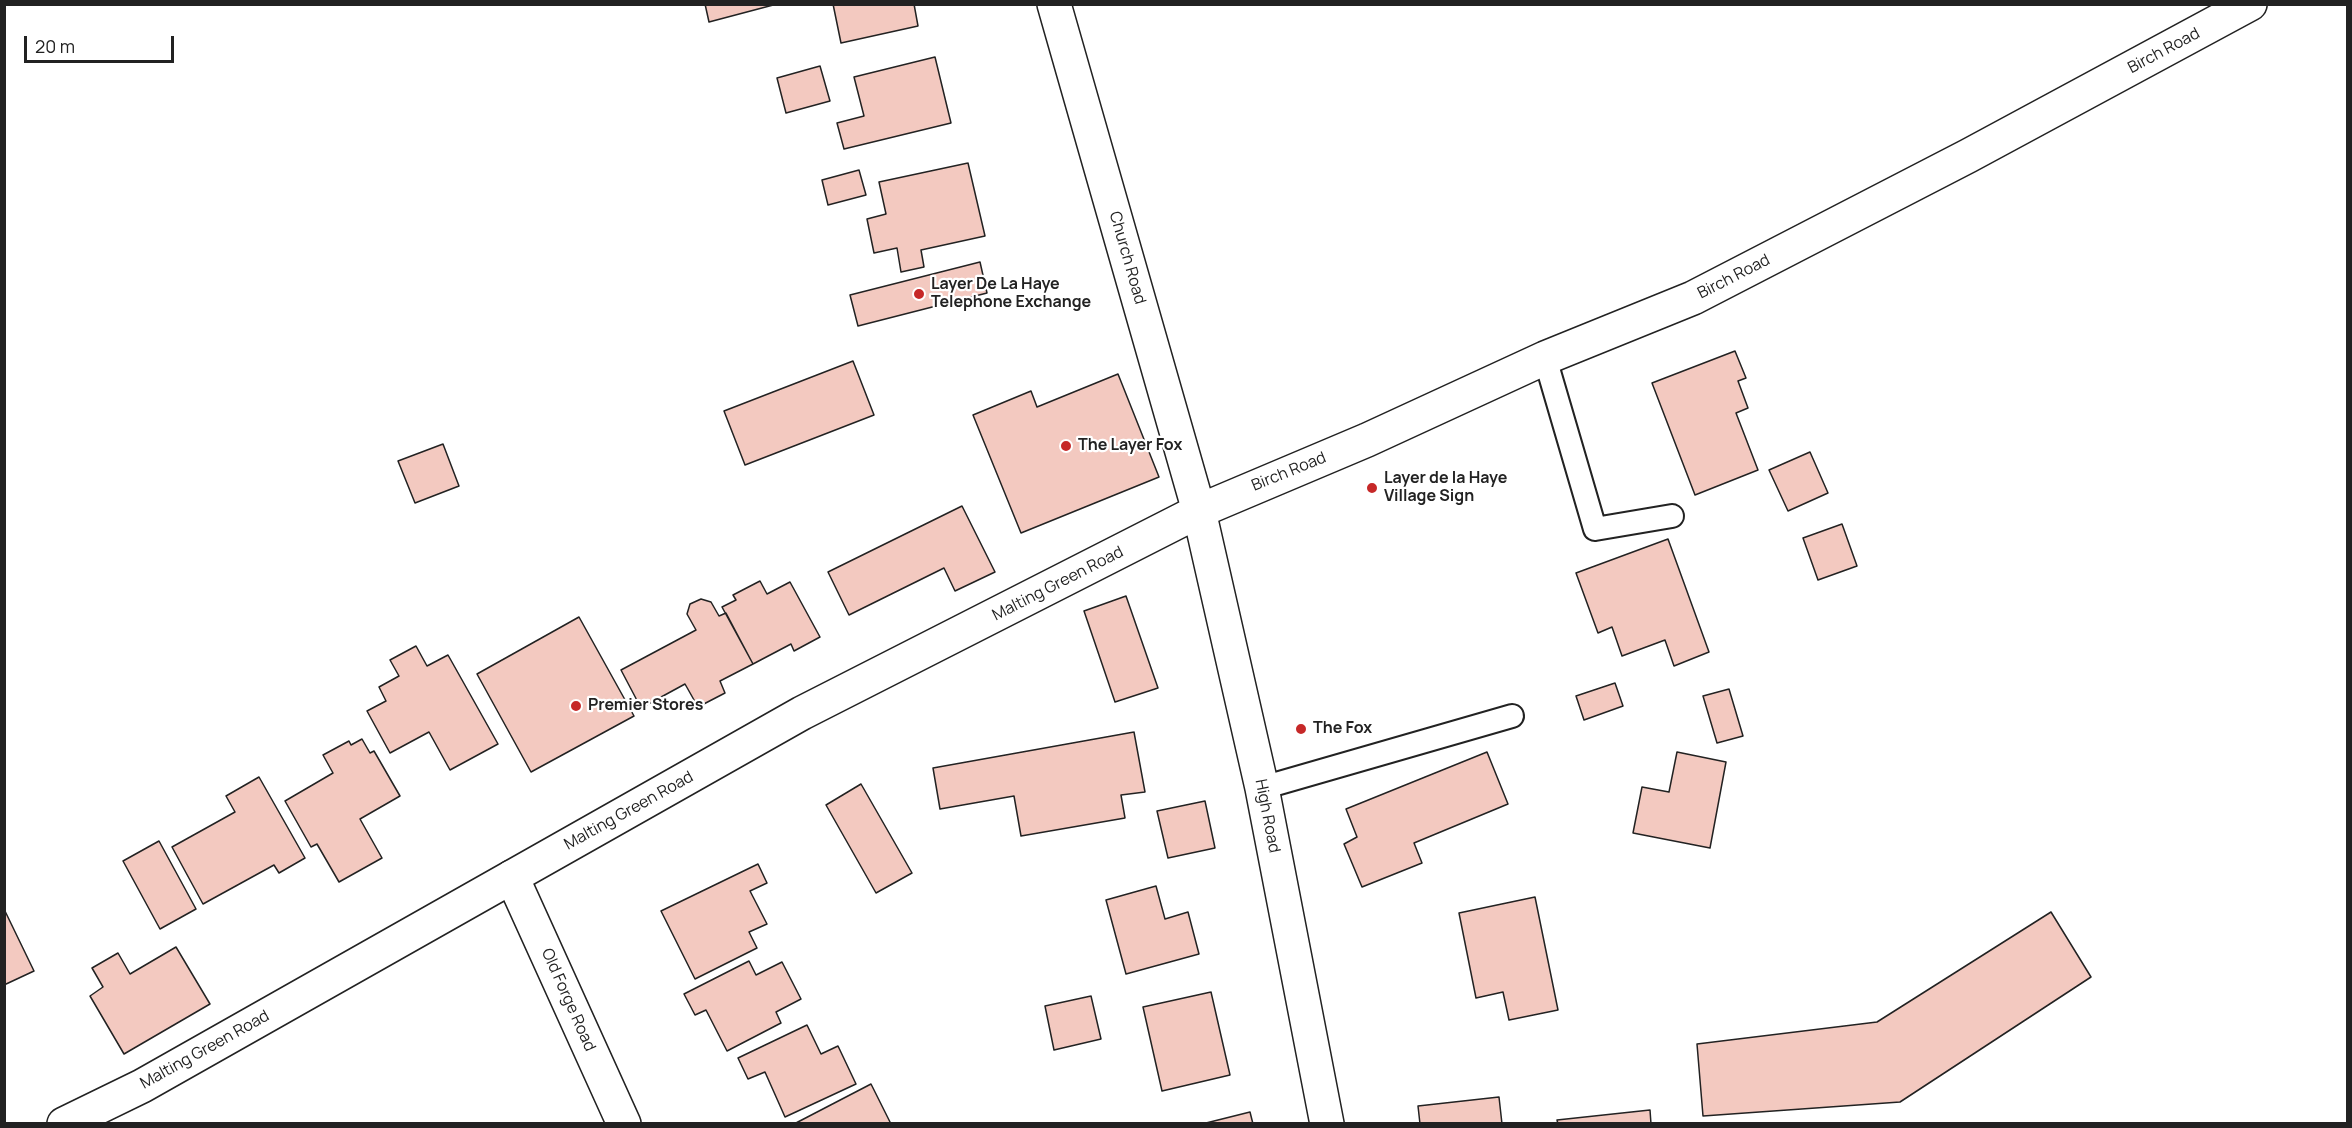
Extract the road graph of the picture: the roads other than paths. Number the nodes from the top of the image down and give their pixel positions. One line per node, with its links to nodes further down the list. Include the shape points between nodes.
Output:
1 (1054, 4): 4 (street, Church Road)
2 (2250, 4): 3 (street, Birch Road, via 1693,298)
3 (1545, 358): 4 (street, Birch Road, via 1367,440); 5 (lane, via 1594,529)
4 (1199, 511): 7 (street, High Road); 8 (street, Malting Green Road, via 802,714)
5 (1672, 516)
6 (1512, 716): 7 (lane)
7 (1262, 788): 11 (street, High Road)
8 (512, 877): 9 (street, Malting Green Road, via 142,1086); 10 (street, Old Forge Road)
9 (64, 1124)
10 (624, 1124)
11 (1328, 1124)

